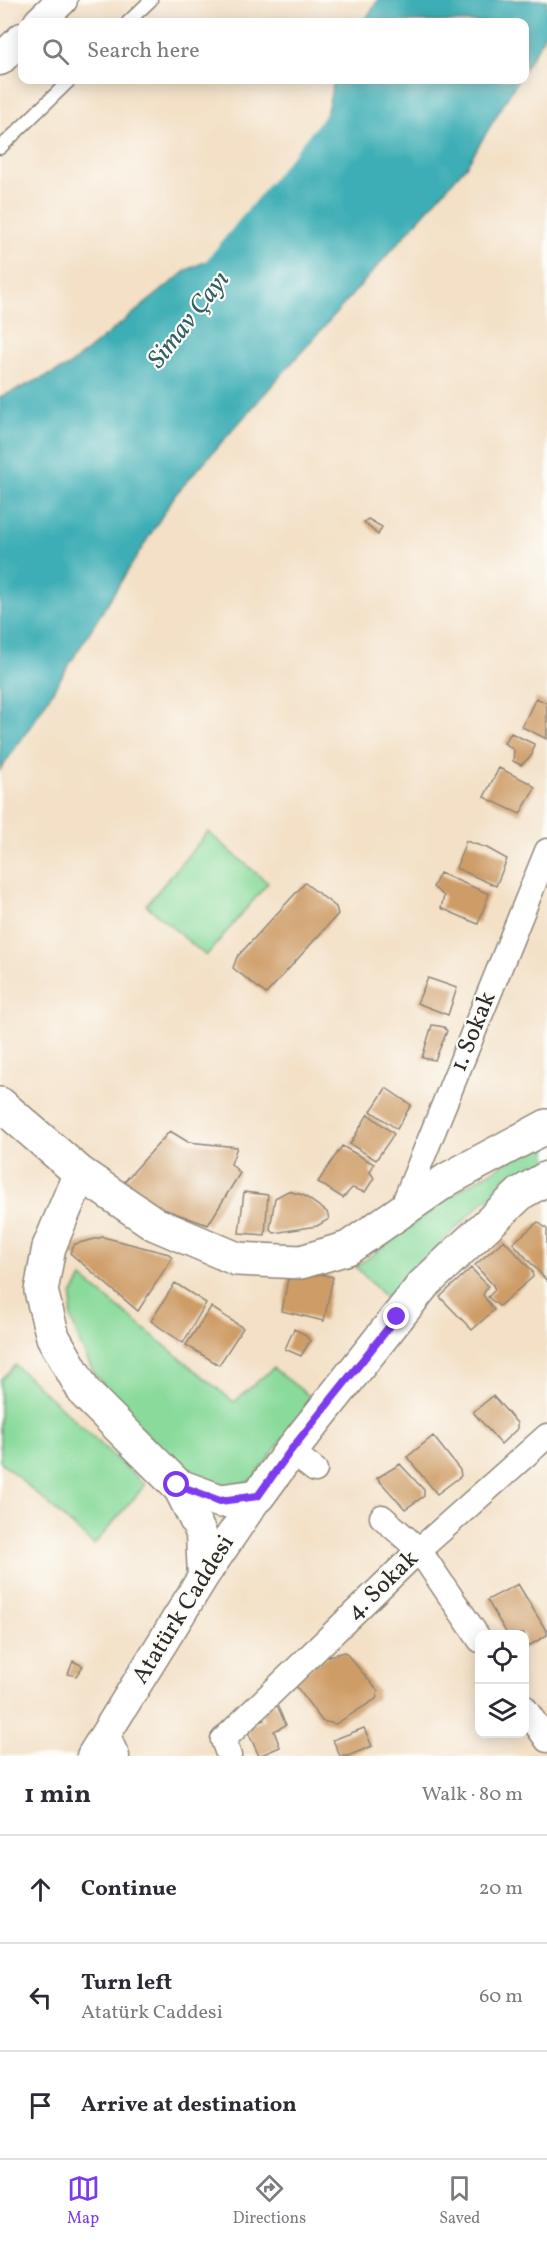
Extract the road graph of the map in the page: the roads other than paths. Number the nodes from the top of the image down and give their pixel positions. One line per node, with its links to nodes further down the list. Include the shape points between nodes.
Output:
1 (62, 0): 3 (street)
2 (151, 0): 4 (lane)
3 (43, 18)
4 (132, 18)
5 (18, 42): 6 (street)
6 (0, 60)
7 (66, 84): 8 (lane)
8 (0, 148)
9 (547, 851): 14 (street, 1. Sokak)
10 (0, 1104): 12 (main road)
11 (544, 1122): 14 (main road, via 448,1179)
12 (80, 1173): 14 (main road, via 155,1224 237,1260 301,1262 348,1248); 16 (main road, via 49,1247 41,1291 53,1337 85,1393)
13 (547, 1178): 17 (main road, Atatürk Caddesi, via 521,1193 423,1285 303,1460)
14 (400, 1213)
15 (547, 1436): 19 (street, 4. Sokak)
16 (177, 1485): 17 (main road, via 220,1501); 20 (street, via 201,1533)
17 (258, 1496): 20 (street, Atatürk Caddesi)
18 (382, 1516): 19 (street)
19 (419, 1550): 21 (street); 24 (street, 4. Sokak)
20 (203, 1577): 25 (street, Atatürk Caddesi)
21 (475, 1633)
22 (529, 1713): 23 (street)
23 (547, 1740)
24 (226, 1748)
25 (105, 1749)

